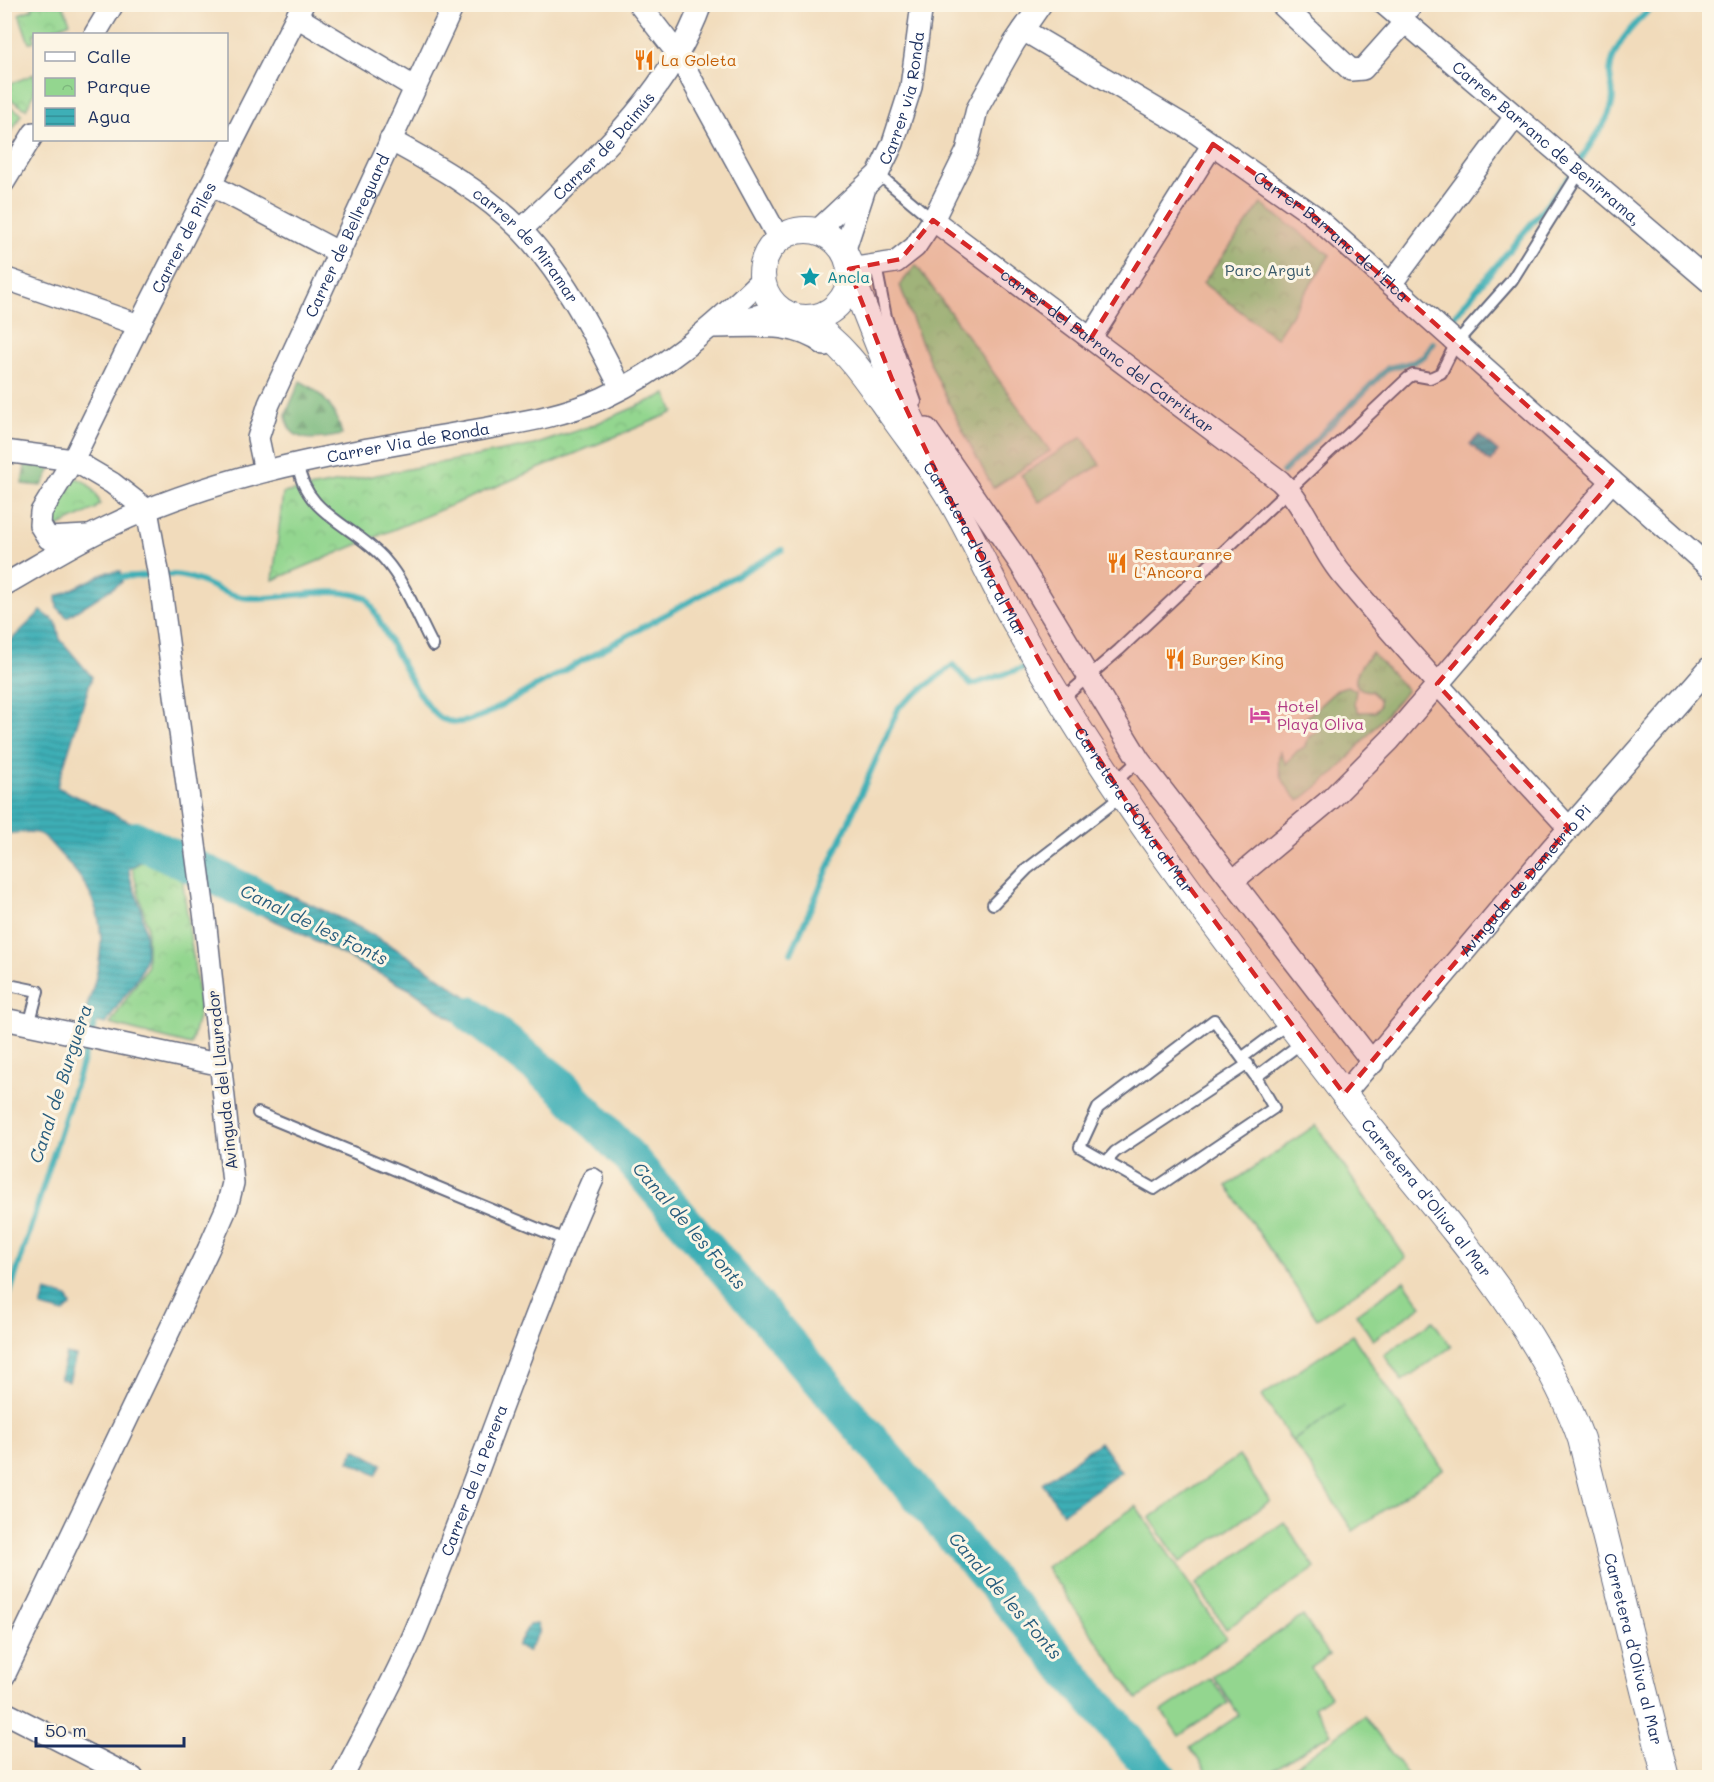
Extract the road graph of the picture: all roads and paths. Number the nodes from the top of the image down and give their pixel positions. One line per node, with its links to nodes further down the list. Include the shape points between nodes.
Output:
1 (113, 4): 13 (street)
2 (454, 4): 15 (street, Carrer de Bellreguard)
3 (639, 4): 14 (street)
4 (701, 4): 14 (street, Carrer de Daimús)
5 (922, 4): 21 (street, Carrer via Ronda, via 905,112)
6 (1041, 4): 12 (street)
7 (1281, 4): 11 (street, via 1351,70 1358,72)
8 (1384, 4): 11 (street, Carrer Barranc de Benirrama,)
9 (1419, 4): 11 (lane)
10 (300, 11): 15 (street); 23 (street, Carrer de Piles)
11 (1404, 23): 16 (street, Carrer Barranc de Benirrama,)
12 (1023, 30): 19 (street, Carrer Barranc de l'Elca); 24 (street, via 977,109 967,151)
13 (95, 33)
14 (677, 53): 25 (street, Carrer de Daimús, via 644,101); 27 (street)
15 (414, 87): 18 (street, Carrer de Bellreguard)
16 (1515, 117): 20 (street, Carrer Barranc de Benirrama,); 34 (street)
17 (33, 135): 22 (street)
18 (390, 140): 25 (street, carrer de Miramar, via 471,188); 28 (street, Carrer de Bellreguard)
19 (1213, 144): 34 (street, Carrer Barranc de l'Elca, via 1313,215); 39 (street)
20 (1579, 173): 33 (street, Carrer Barranc de Benirrama,); 40 (lane, via 1512,280)
21 (872, 179): 24 (lane); 26 (street, Carrer via Ronda); 29 (street, Carrer via Ronda)
22 (4, 182)
23 (211, 185): 28 (street); 37 (street, Carrer de Piles)
24 (933, 220): 30 (street, via 908,254 896,262); 39 (street, carrer del Barranc del Carritxar)
25 (521, 230): 41 (street, carrer de Miramar, via 550,264 578,307)
26 (817, 231): 27 (street, via 790,233); 29 (street, via 833,239)
27 (779, 239): 32 (street, via 765,257)
28 (340, 253): 47 (street, Carrer de Bellreguard, via 260,430)
29 (848, 265): 30 (street); 35 (street); 48 (street, via 892,379)
30 (876, 266): 43 (lane, via 886,317)
31 (4, 278): 37 (street)
32 (762, 279): 36 (street, via 771,301); 38 (street, Carrer Via de Ronda)
33 (1710, 282)
34 (1391, 284): 40 (street, Carrer Barranc de l'Elca)
35 (843, 297): 36 (street, via 828,312); 42 (street, Carretera d'Oliva al Mar, via 860,346)
36 (792, 314): 38 (street, Carrer Via de Ronda); 42 (street, Carretera d'Oliva al Mar, via 844,350)
37 (139, 325): 45 (street, Carrer de Piles)
38 (713, 327): 41 (street, Carrer Via de Ronda, via 665,363); 42 (street, via 773,326 811,336 830,349 862,388)
39 (1091, 338): 50 (street, carrer del Barranc del Carritxar)
40 (1456, 343): 49 (street, Carrer Barranc de l'Elca); 50 (lane, via 1441,373 1430,378 1408,378)
41 (621, 388): 46 (street, Carrer Via de Ronda, via 591,403 541,418)
42 (893, 417): 48 (street, Carretera d'Oliva al Mar)
43 (927, 429): 48 (lane); 57 (street, via 1019,562)
44 (4, 451): 45 (street)
45 (73, 460): 51 (street); 52 (street, Carrer de Piles, via 41,512 40,525 48,538)
46 (298, 463): 47 (street, Carrer Via de Ronda); 55 (lane, via 302,485 316,506 358,535 386,561)
47 (265, 471): 51 (street, Carrer Via de Ronda)
48 (941, 481): 59 (street, Carretera d'Oliva al Mar)
49 (1612, 481): 53 (street, Carrer Barranc de l'Elca); 58 (street)
50 (1285, 485): 57 (lane); 58 (street, via 1338,569)
51 (147, 510): 52 (street, Carrer Via de Ronda); 71 (street, Avinguda del Llaurador, via 159,575)
52 (91, 536): 54 (street, Carrer Via de Ronda)
53 (1710, 568)
54 (4, 585)
55 (433, 646)
56 (1710, 668): 62 (street, Avinguda de Demetrio Pi)
57 (1088, 677): 59 (lane); 60 (street)
58 (1437, 684): 62 (street); 63 (street, via 1390,740 1331,799)
59 (1056, 692): 61 (street, Carretera d’Oliva al Mar)
60 (1139, 760): 61 (lane); 63 (street)
61 (1118, 789): 64 (lane); 68 (street, Carretera d’Oliva al Mar)
62 (1569, 828): 70 (street, Avinguda de Demetrio Pi)
63 (1233, 881): 70 (street)
64 (993, 904)
65 (4, 984): 67 (lane, via 38,991)
66 (4, 1019): 67 (street)
67 (29, 1025): 71 (street)
68 (1297, 1031): 69 (lane); 72 (lane); 73 (street, Carretera d’Oliva al Mar)
69 (1245, 1060): 72 (lane); 75 (lane); 75 (lane, via 1214,1020 1098,1108 1080,1147)
70 (1373, 1063): 73 (street, Avinguda de Demetrio Pi)
71 (222, 1065): 78 (street, Avinguda del Llaurador, via 233,1183 227,1207)
72 (1256, 1077): 75 (lane, via 1274,1107 1154,1189)
73 (1344, 1094): 82 (street, Carretera d’Oliva al Mar, via 1487,1275 1561,1387 1592,1478)
74 (258, 1113): 77 (lane)
75 (1106, 1162)
76 (592, 1179): 77 (street, Carrer de la Perera)
77 (565, 1240): 81 (street, Carrer de la Perera, via 416,1630)
78 (4, 1676)
79 (4, 1712): 80 (street)
80 (133, 1778)
81 (342, 1778)
82 (1666, 1778)

